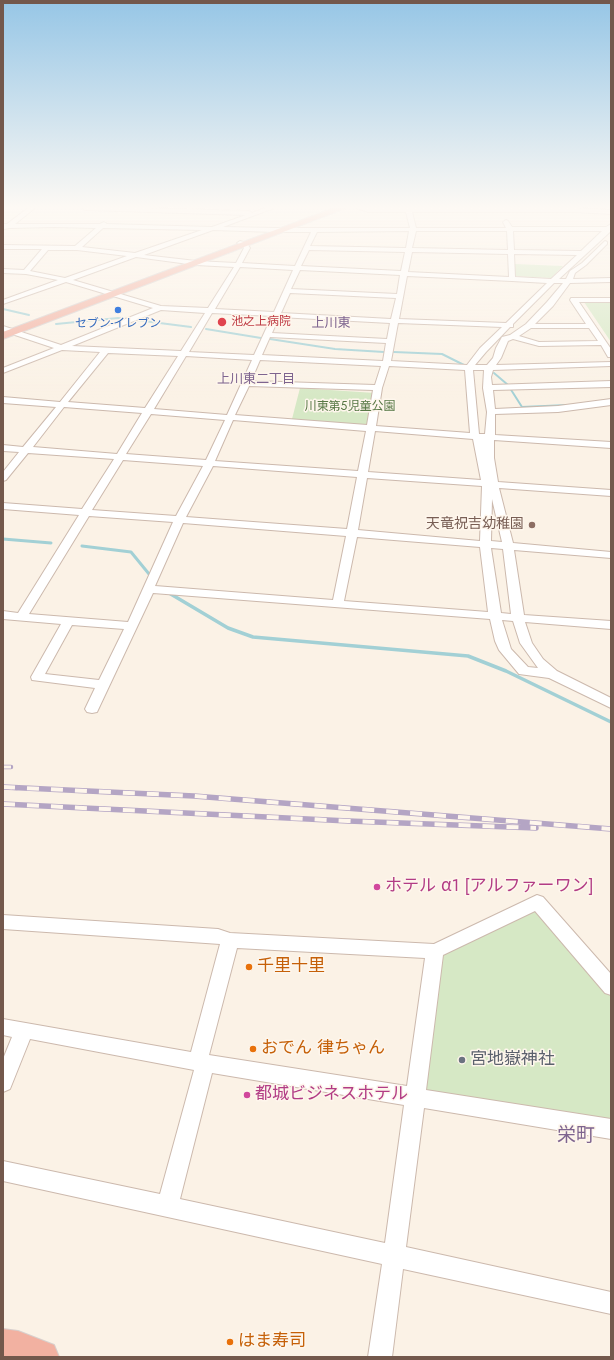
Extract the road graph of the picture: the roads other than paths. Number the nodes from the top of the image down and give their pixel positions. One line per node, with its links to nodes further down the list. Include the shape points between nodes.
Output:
1 (14, 271): 10 (street)
2 (90, 271): 13 (street)
3 (168, 271): 19 (highway)
4 (234, 271): 27 (street)
5 (296, 271): 17 (street)
6 (371, 271): 11 (street)
7 (512, 271): 12 (street)
8 (563, 271): 16 (street)
9 (573, 271): 14 (street)
10 (26, 272): 13 (street)
11 (404, 273): 12 (street); 20 (street)
12 (512, 279): 16 (street)
13 (66, 280): 19 (street); 21 (street)
14 (569, 280): 15 (street); 16 (street); 25 (street)
15 (611, 280)
16 (554, 281): 24 (street)
17 (287, 290): 20 (street); 28 (street)
18 (5, 292): 21 (street)
19 (112, 293): 26 (street); 33 (highway)
20 (399, 296): 29 (street)
21 (18, 297): 23 (street)
22 (611, 300): 32 (street, via 574,300)
23 (3, 302)
24 (530, 304): 25 (street); 30 (street)
25 (547, 307): 31 (street)
26 (160, 308): 27 (street); 38 (street)
27 (209, 310): 28 (street); 40 (street)
28 (276, 314): 29 (street); 34 (street)
29 (394, 320): 30 (street); 36 (street)
30 (510, 325): 45 (street, via 483,350)
31 (529, 326): 32 (street); 35 (street)
32 (592, 326): 37 (street)
33 (7, 331): 38 (street)
34 (268, 335): 36 (street); 42 (street)
35 (513, 337): 37 (street, via 539,344); 46 (street, via 505,339 497,358)
36 (390, 341): 43 (street)
37 (602, 342): 41 (street)
38 (62, 348): 39 (street); 47 (street)
39 (106, 350): 40 (street); 54 (street)
40 (183, 354): 42 (street); 55 (street)
41 (611, 355)
42 (257, 358): 43 (street); 48 (street)
43 (386, 364): 45 (street); 50 (street)
44 (611, 364): 46 (street)
45 (469, 368): 46 (street); 59 (street)
46 (489, 368): 51 (street)
47 (3, 371)
48 (246, 383): 50 (street); 57 (street)
49 (611, 384): 51 (street)
50 (378, 388): 58 (street)
51 (487, 388): 56 (street)
52 (3, 400): 54 (street)
53 (611, 402): 56 (street, via 558,410)
54 (63, 404): 55 (street); 63 (street)
55 (148, 411): 57 (street); 64 (street)
56 (491, 412): 60 (street)
57 (230, 417): 58 (street); 65 (street)
58 (372, 428): 59 (street); 66 (street)
59 (475, 435): 60 (street); 68 (street, via 479,440)
60 (491, 438): 61 (street); 68 (street)
61 (611, 445)
62 (3, 448): 63 (street)
63 (27, 449): 64 (street); 67 (street)
64 (120, 456): 65 (street); 71 (street)
65 (209, 464): 66 (street); 72 (street)
66 (363, 474): 68 (street); 73 (street)
67 (3, 478)
68 (490, 484): 69 (street); 74 (street); 75 (street)
69 (611, 493)
70 (3, 506): 71 (street)
71 (85, 513): 72 (street); 81 (street)
72 (179, 520): 73 (street); 77 (street)
73 (352, 533): 74 (street); 78 (street)
74 (485, 544): 75 (street); 80 (street)
75 (508, 546): 76 (street); 82 (street)
76 (611, 555)
77 (148, 589): 78 (street); 85 (street)
78 (338, 603): 80 (street)
79 (3, 615): 81 (street)
80 (496, 616): 82 (street); 86 (street, via 505,650 517,663 524,670)
81 (21, 617): 83 (street)
82 (518, 618): 84 (street); 86 (street, via 526,643 539,662)
83 (68, 621): 85 (street); 87 (street, via 37,677)
84 (611, 625)
85 (132, 626): 87 (street)
86 (552, 674): 88 (street)
87 (104, 685): 89 (street)
88 (611, 704)
89 (92, 709)
90 (3, 922): 91 (street, via 218,936)
91 (230, 940): 92 (street); 96 (street)
92 (435, 951): 93 (street, via 537,902); 98 (street)
93 (611, 987)
94 (3, 1027): 95 (street)
95 (24, 1030): 96 (street); 97 (street)
96 (202, 1062): 98 (street); 101 (street)
97 (3, 1083)
98 (415, 1096): 99 (street); 102 (street)
99 (611, 1128)
100 (3, 1171): 101 (street)
101 (167, 1207): 102 (street)
102 (394, 1257): 103 (street); 104 (street)
103 (611, 1303)
104 (380, 1357)

